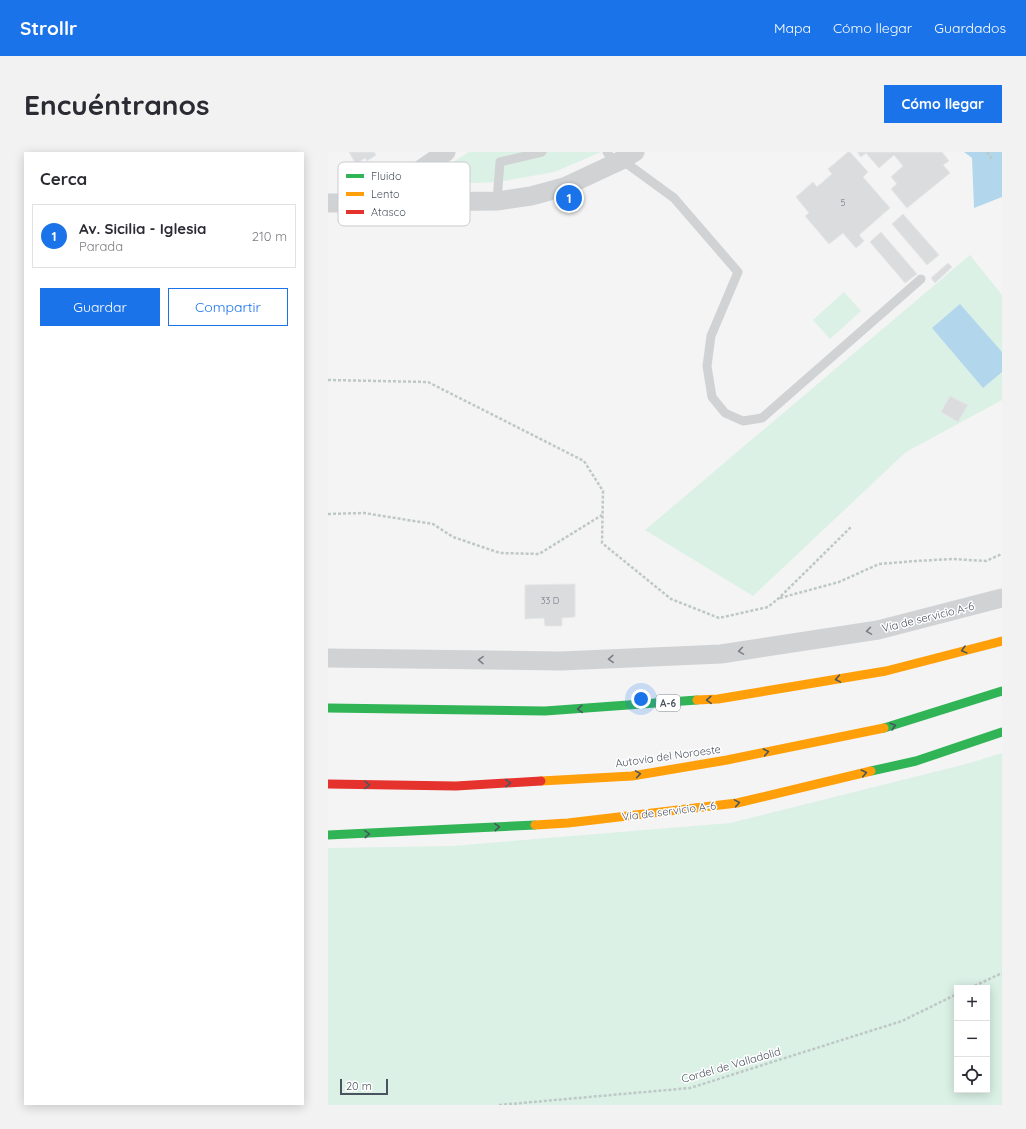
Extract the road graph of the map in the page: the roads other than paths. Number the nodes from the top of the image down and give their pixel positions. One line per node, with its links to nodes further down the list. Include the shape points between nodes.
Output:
1 (446, 152): 4 (street)
2 (542, 152): 6 (lane, via 500,162)
3 (620, 157): 6 (street, via 564,187); 7 (lane, via 674,198 738,272 711,336 707,366 712,397 725,413 743,421 762,418)
4 (431, 162)
5 (470, 201): 6 (street)
6 (498, 201)
7 (921, 279)
8 (1002, 598): 10 (street, Vía de servicio A-6, one-way to 10, via 878,630 721,654 561,661)
9 (1002, 640): 12 (main road, A-6, one-way to 12, via 886,671 718,699 545,711)
10 (328, 658)
11 (1002, 691): 14 (main road, Autovía del Noroeste, one-way to 11, via 456,786 632,776 890,727)
12 (328, 708)
13 (1002, 732): 15 (main road, Vía de servicio A-6, one-way to 13, via 568,823 737,803 916,761)
14 (328, 784)
15 (328, 835)

